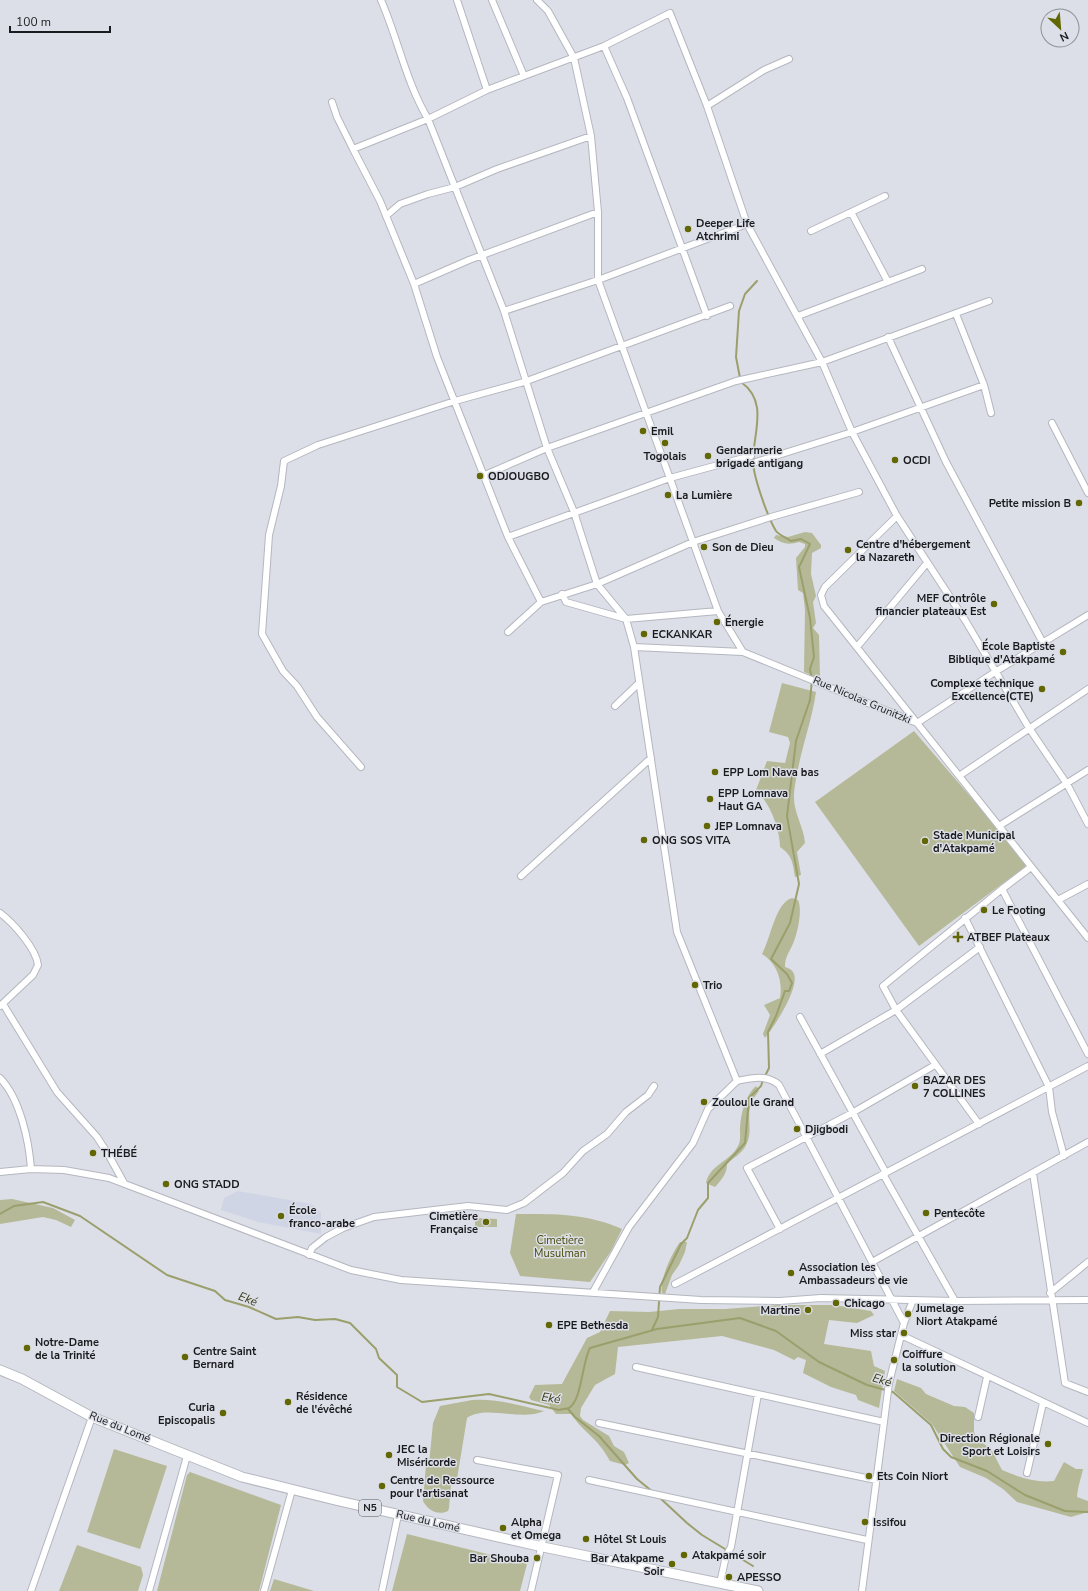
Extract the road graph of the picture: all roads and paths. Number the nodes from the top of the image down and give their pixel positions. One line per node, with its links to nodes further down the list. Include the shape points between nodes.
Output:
1 (381, 0): 12 (street, via 396,36 412,87)
2 (457, 0): 9 (street)
3 (492, 0): 8 (street)
4 (536, 0): 6 (street, via 548,11)
5 (604, 46): 6 (street); 11 (street, via 670,13); 22 (street, via 627,98)
6 (574, 58): 8 (street); 13 (street)
7 (789, 59): 11 (street, via 764,70)
8 (524, 76): 9 (street)
9 (487, 90): 12 (street)
10 (332, 102): 14 (street)
11 (707, 106): 20 (street)
12 (428, 119): 14 (street); 15 (street)
13 (591, 136): 15 (street, via 497,169); 17 (street)
14 (353, 149): 19 (street)
15 (455, 187): 19 (street, via 400,204); 23 (street)
16 (885, 196): 18 (street)
17 (598, 212): 23 (street); 25 (street)
18 (851, 212): 21 (street); 26 (street)
19 (386, 216): 27 (street)
20 (747, 224): 22 (street); 33 (street, via 765,261)
21 (811, 231)
22 (681, 249): 25 (street); 32 (street)
23 (482, 256): 27 (street); 30 (street)
24 (922, 269): 26 (street)
25 (598, 280): 30 (street); 35 (street)
26 (888, 282): 33 (street)
27 (414, 284): 39 (street, via 437,357)
28 (989, 301): 31 (street)
29 (730, 306): 32 (street)
30 (504, 311): 37 (street)
31 (956, 314): 34 (street); 38 (street)
32 (706, 316): 35 (street)
33 (798, 316): 36 (street)
34 (888, 337): 36 (street); 40 (street)
35 (621, 345): 37 (street); 41 (street)
36 (822, 362): 41 (street, via 736,380); 44 (street)
37 (524, 382): 39 (street); 45 (street)
38 (984, 386): 40 (street); 42 (street)
39 (455, 401): 48 (street, via 476,459); 75 (street, via 318,444 284,461 281,486 269,535 262,634 316,717)
40 (920, 407): 44 (street); 64 (street, via 946,462)
41 (646, 412): 45 (street); 49 (street)
42 (991, 413)
43 (1052, 423): 51 (street)
44 (852, 432): 47 (street); 53 (street)
45 (547, 448): 48 (street); 52 (street)
46 (751, 456): 49 (street)
47 (756, 462)
48 (485, 475): 54 (street)
49 (670, 478): 52 (street); 55 (street)
50 (859, 492): 55 (street)
51 (1088, 493)
52 (574, 512): 54 (street); 57 (street)
53 (898, 516): 56 (street); 66 (street, via 825,587 821,595 824,606)
54 (508, 537): 59 (street)
55 (693, 542): 57 (street); 60 (street)
56 (927, 563): 66 (street); 68 (street)
57 (597, 584): 58 (street); 62 (street)
58 (562, 594): 59 (street); 62 (street, via 566,602)
59 (542, 602): 63 (street)
60 (718, 611): 62 (street); 67 (street)
61 (1088, 615): 64 (street)
62 (626, 619): 65 (street)
63 (508, 632)
64 (1043, 643): 68 (street)
65 (634, 647): 67 (street, Rue Nicolas Grunitzki); 69 (street)
66 (857, 647): 72 (street)
67 (743, 652): 72 (street, Rue Nicolas Grunitzki)
68 (995, 672): 72 (street); 73 (street)
69 (639, 684): 71 (street); 74 (street)
70 (1087, 692): 73 (street)
71 (615, 706)
72 (917, 722): 77 (street, Rue Nicolas Grunitzki)
73 (1029, 728): 77 (street); 78 (street)
74 (651, 758): 82 (street); 98 (street, via 677,932)
75 (361, 767)
76 (1088, 770): 78 (street)
77 (959, 776): 80 (street, Rue Nicolas Grunitzki)
78 (1067, 784): 79 (street); 80 (street)
79 (1088, 824)
80 (999, 826): 81 (street, Rue Nicolas Grunitzki)
81 (1031, 867): 84 (street); 85 (street, Rue Nicolas Grunitzki)
82 (521, 876)
83 (1088, 884): 85 (street)
84 (1002, 889): 87 (street); 94 (street)
85 (1058, 900): 88 (street, Rue Nicolas Grunitzki)
86 (0, 913): 90 (street, via 24,938 38,965 33,975)
87 (965, 918): 89 (street); 91 (street, via 883,986)
88 (1088, 938)
89 (980, 947): 91 (street); 100 (street)
90 (1, 1005): 110 (street, via 57,1092 97,1137)
91 (896, 1010): 93 (street); 95 (street)
92 (800, 1018): 93 (street)
93 (820, 1054): 101 (street)
94 (1088, 1054)
95 (935, 1065): 101 (street); 102 (street)
96 (1088, 1066): 100 (street)
97 (0, 1078): 106 (street, via 10,1088 29,1145)
98 (737, 1081): 103 (street, via 762,1078 774,1080); 118 (street, via 708,1109 693,1143 629,1227)
99 (654, 1086): 114 (street, via 648,1095 626,1112 607,1134 583,1151 564,1173 524,1203 507,1210 460,1207 374,1217 326,1237 312,1248)
100 (1050, 1087): 102 (street); 105 (street, via 1052,1112)
101 (852, 1113): 103 (street); 109 (street)
102 (978, 1124): 109 (street)
103 (808, 1137): 111 (street); 112 (street, via 747,1168)
104 (1088, 1142): 105 (street)
105 (1064, 1156): 108 (street)
106 (30, 1169): 107 (street); 110 (street, via 75,1172)
107 (0, 1172)
108 (1033, 1173): 113 (street); 119 (street)
109 (884, 1174): 111 (street); 113 (street)
110 (124, 1183): 114 (street)
111 (838, 1198): 112 (street); 115 (street)
112 (780, 1229): 117 (street)
113 (919, 1236): 115 (street); 124 (street)
114 (309, 1255): 118 (street, via 351,1270 401,1280)
115 (872, 1262): 120 (street)
116 (1088, 1262): 119 (street)
117 (675, 1284)
118 (593, 1292): 120 (street, via 664,1299)
119 (1050, 1293): 122 (street)
120 (891, 1300): 121 (street); 125 (street)
121 (913, 1300): 124 (street); 125 (street)
122 (1052, 1300): 123 (street); 124 (street); 130 (street, via 1065,1383)
123 (1088, 1300)
124 (955, 1301)
125 (904, 1323): 126 (street)
126 (901, 1335): 129 (street); 135 (street, via 889,1383)
127 (636, 1367): 131 (street)
128 (0, 1370): 133 (main road, Rue du Lomé / N5)
129 (987, 1377): 132 (street); 134 (street)
130 (1088, 1392)
131 (758, 1394): 135 (street); 138 (street)
132 (1042, 1403): 137 (street); 141 (street)
133 (92, 1417): 139 (main road, Rue du Lomé / N5); 150 (street)
134 (978, 1417)
135 (884, 1422): 143 (street)
136 (599, 1423): 138 (street)
137 (1088, 1423)
138 (747, 1454): 143 (street); 145 (street)
139 (187, 1456): 144 (main road, Rue du Lomé / N5, via 242,1476); 151 (street)
140 (477, 1460): 148 (street, via 558,1476)
141 (1027, 1473)
142 (589, 1480): 145 (street)
143 (876, 1480): 147 (street)
144 (292, 1490): 146 (main road, Rue du Lomé / N5); 152 (street)
145 (737, 1512): 147 (street); 149 (street, via 731,1547 726,1556)
146 (398, 1515): 148 (main road, Rue du Lomé / N5); 153 (street)
147 (867, 1540): 156 (street)
148 (543, 1547): 149 (main road, Rue du Lomé / N5); 154 (street)
149 (720, 1583): 155 (main road, Rue du Lomé / N5)
150 (31, 1591)
151 (149, 1591)
152 (264, 1591)
153 (382, 1591)
154 (532, 1591)
155 (758, 1591)
156 (862, 1591)

